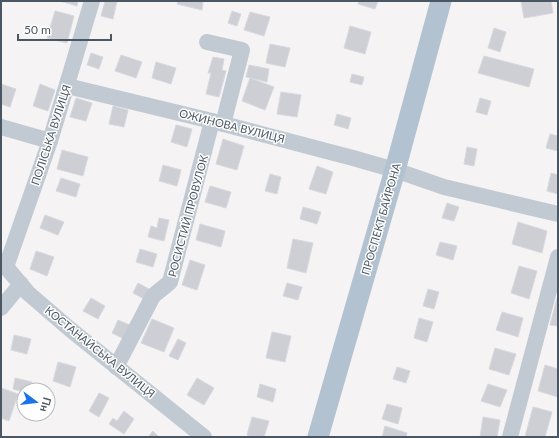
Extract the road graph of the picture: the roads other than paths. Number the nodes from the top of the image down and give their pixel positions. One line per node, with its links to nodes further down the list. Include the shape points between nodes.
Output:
1 (92, 1): 4 (street, ПОЛІСЬКА ВУЛИЦЯ)
2 (441, 1): 8 (main road, ПРОСПЕКТ БАЙРОНА)
3 (208, 42): 5 (street, РОСИСТИЙ ПРОВУЛОК, via 242,50)
4 (67, 86): 5 (street, ОЖИНОВА ВУЛИЦЯ); 7 (street, ПОЛІСЬКА ВУЛИЦЯ)
5 (218, 122): 8 (street, ОЖИНОВА ВУЛИЦЯ); 14 (street, РОСИСТИЙ ПРОВУЛОК, via 170,282 154,296)
6 (1, 127): 7 (street)
7 (50, 141): 11 (street, ПОЛІСЬКА ВУЛИЦЯ)
8 (395, 170): 9 (street, ОЖИНОВА ВУЛИЦЯ, via 444,188); 16 (main road, ПРОСПЕКТ БАЙРОНА)
9 (558, 214)
10 (558, 257): 17 (street)
11 (4, 264): 12 (street, КОСТАНАЙСЬКА ВУЛИЦЯ)
12 (21, 284): 13 (street); 14 (street, КОСТАНАЙСЬКА ВУЛИЦЯ, via 28,293)
13 (1, 308)
14 (116, 367): 15 (street, КОСТАНАЙСЬКА ВУЛИЦЯ)
15 (204, 437)
16 (318, 437)
17 (510, 437)

